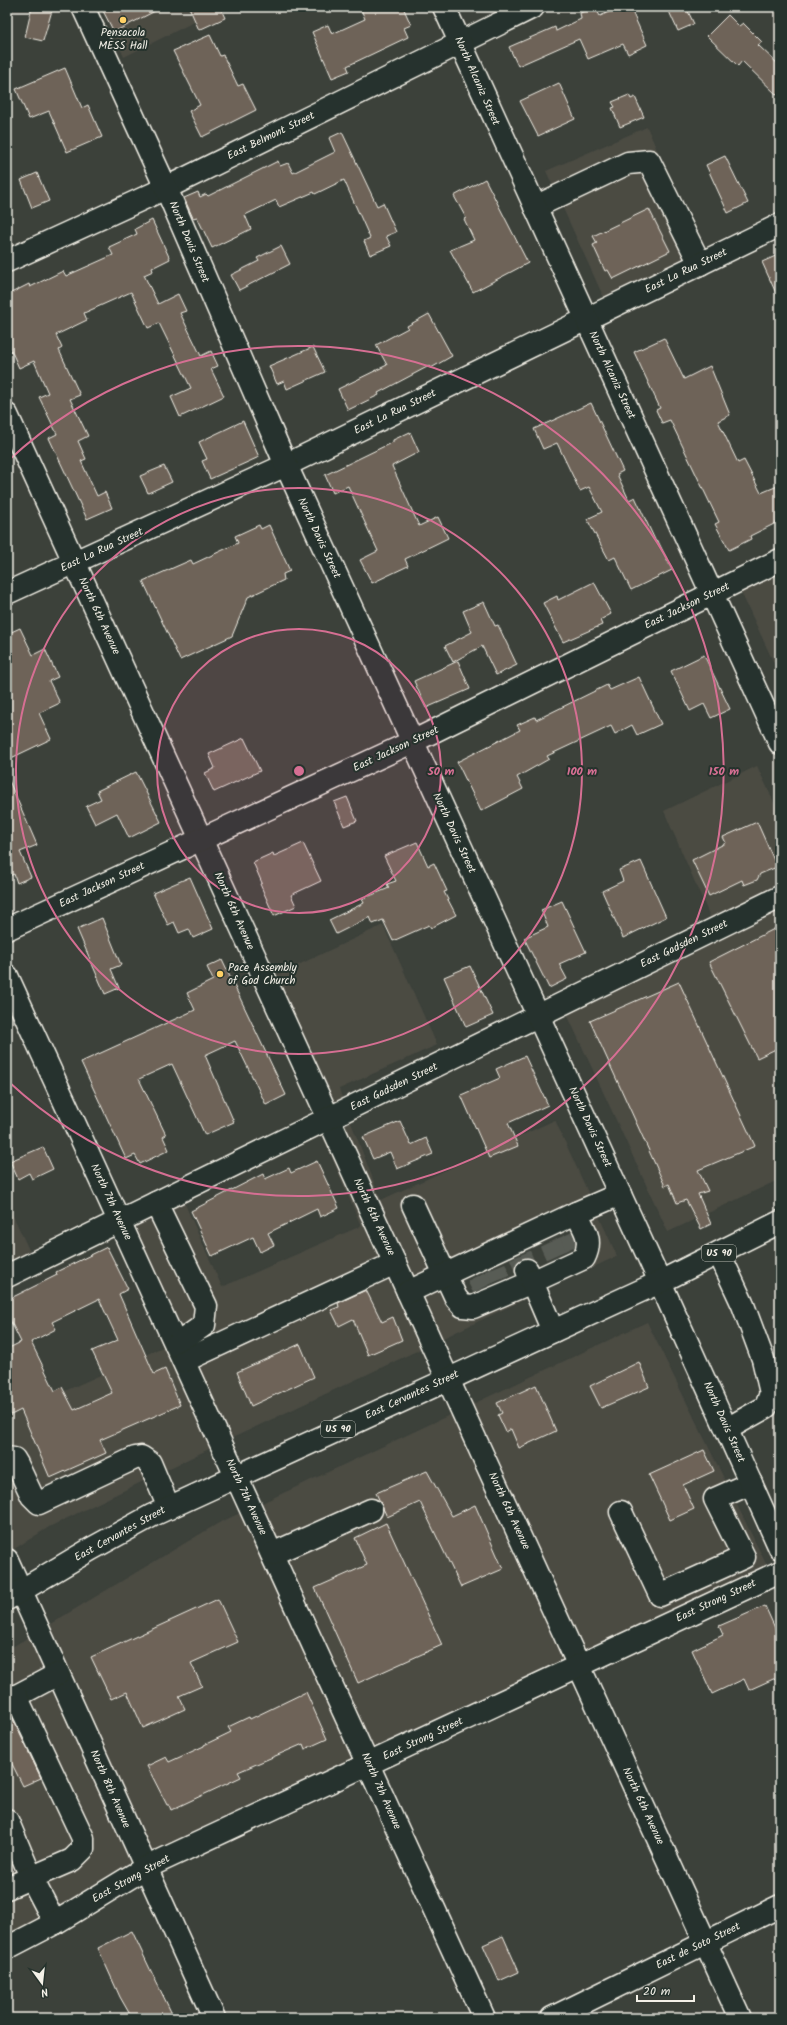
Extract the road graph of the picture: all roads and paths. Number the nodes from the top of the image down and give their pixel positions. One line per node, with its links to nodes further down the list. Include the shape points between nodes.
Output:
1 (83, 7): 5 (street, North Davis Street)
2 (444, 7): 4 (street, North Alcaniz Street)
3 (533, 7): 4 (street, East Belmont Street)
4 (460, 43): 5 (street, East Belmont Street); 6 (street, North Alcaniz Street)
5 (166, 188): 8 (street, East Belmont Street); 12 (street, North Davis Street)
6 (535, 207): 9 (street, via 628,163 649,162); 10 (street, North Alcaniz Street)
7 (780, 225): 9 (street, East La Rua Street)
8 (7, 261)
9 (700, 264): 10 (street, East La Rua Street)
10 (586, 320): 12 (street, East La Rua Street); 16 (street, North Alcaniz Street)
11 (7, 415): 14 (street, North 6th Avenue)
12 (286, 466): 14 (street, East La Rua Street); 17 (street, North Davis Street)
13 (780, 560): 16 (street, East Jackson Street)
14 (74, 562): 15 (street, East La Rua Street); 19 (street, North 6th Avenue)
15 (7, 593)
16 (712, 594): 17 (street, East Jackson Street); 18 (street, North Alcaniz Street)
17 (412, 742): 19 (street, East Jackson Street); 23 (street, North Davis Street)
18 (780, 743)
19 (202, 840): 21 (street, East Jackson Street); 24 (street, North 6th Avenue)
20 (780, 897): 23 (street, East Gadsden Street)
21 (7, 929)
22 (7, 976): 28 (street, North 7th Avenue)
23 (538, 1016): 24 (street, East Gadsden Street); 25 (street, North Davis Street)
24 (329, 1118): 26 (street, East Gadsden Street); 33 (street, North 6th Avenue)
25 (620, 1194): 30 (street); 37 (street, North Davis Street)
26 (156, 1203): 28 (street, East Gadsden Street); 40 (street, via 206,1306 204,1325)
27 (413, 1205): 34 (street)
28 (120, 1221): 35 (street, East Gadsden Street); 40 (street, North 7th Avenue)
29 (780, 1222): 31 (street, East Cervantes Street / US 90)
30 (564, 1241): 32 (street); 32 (street)
31 (719, 1253): 37 (street, East Cervantes Street / US 90); 42 (street, via 743,1305 763,1359 771,1393 766,1407)
32 (523, 1262): 36 (street); 36 (street); 39 (street)
33 (396, 1264): 38 (street, North 6th Avenue); 40 (street)
34 (446, 1274): 36 (street); 36 (street, via 456,1298 463,1306 473,1307); 38 (street)
35 (7, 1276)
36 (489, 1278)
37 (660, 1282): 39 (street, East Cervantes Street / US 90); 42 (street, North Davis Street)
38 (408, 1292): 41 (street, North 6th Avenue)
39 (553, 1331): 41 (street, East Cervantes Street / US 90)
40 (180, 1353): 44 (street, North 7th Avenue)
41 (448, 1379): 44 (street, East Cervantes Street / US 90); 56 (street, North 6th Avenue)
42 (727, 1429): 45 (street, North Davis Street)
43 (7, 1458): 46 (street, via 14,1459 32,1496 39,1503 141,1457 150,1463)
44 (236, 1476): 46 (street, East Cervantes Street / US 90); 50 (street, North 7th Avenue)
45 (751, 1483): 49 (street, North Davis Street); 52 (street, via 715,1499 744,1557)
46 (169, 1508): 54 (street, East Cervantes Street / US 90, via 91,1549)
47 (371, 1510): 50 (street)
48 (621, 1512): 52 (street, via 660,1595)
49 (780, 1548)
50 (272, 1554): 59 (street, North 7th Avenue)
51 (7, 1560): 54 (street, North 8th Avenue)
52 (713, 1571): 55 (street)
53 (780, 1572): 55 (street, East Strong Street)
54 (14, 1595): 57 (street, North 8th Avenue)
55 (726, 1597): 56 (street, East Strong Street)
56 (579, 1666): 59 (street, East Strong Street); 66 (street, North 6th Avenue)
57 (58, 1674): 58 (street); 61 (street, North 8th Avenue)
58 (12, 1698): 62 (street, via 84,1838 83,1849 72,1860)
59 (369, 1764): 61 (street, East Strong Street); 69 (street, North 7th Avenue)
60 (7, 1820): 62 (street)
61 (146, 1868): 65 (street, East Strong Street); 68 (street, North 8th Avenue)
62 (32, 1877): 63 (street); 65 (street)
63 (7, 1888)
64 (780, 1906): 66 (street, East de Soto Street)
65 (55, 1923): 67 (street, East Strong Street)
66 (706, 1942): 70 (street, East de Soto Street); 71 (street, North 6th Avenue)
67 (7, 1948)
68 (214, 2018)
69 (484, 2018)
70 (552, 2018)
71 (740, 2018)

